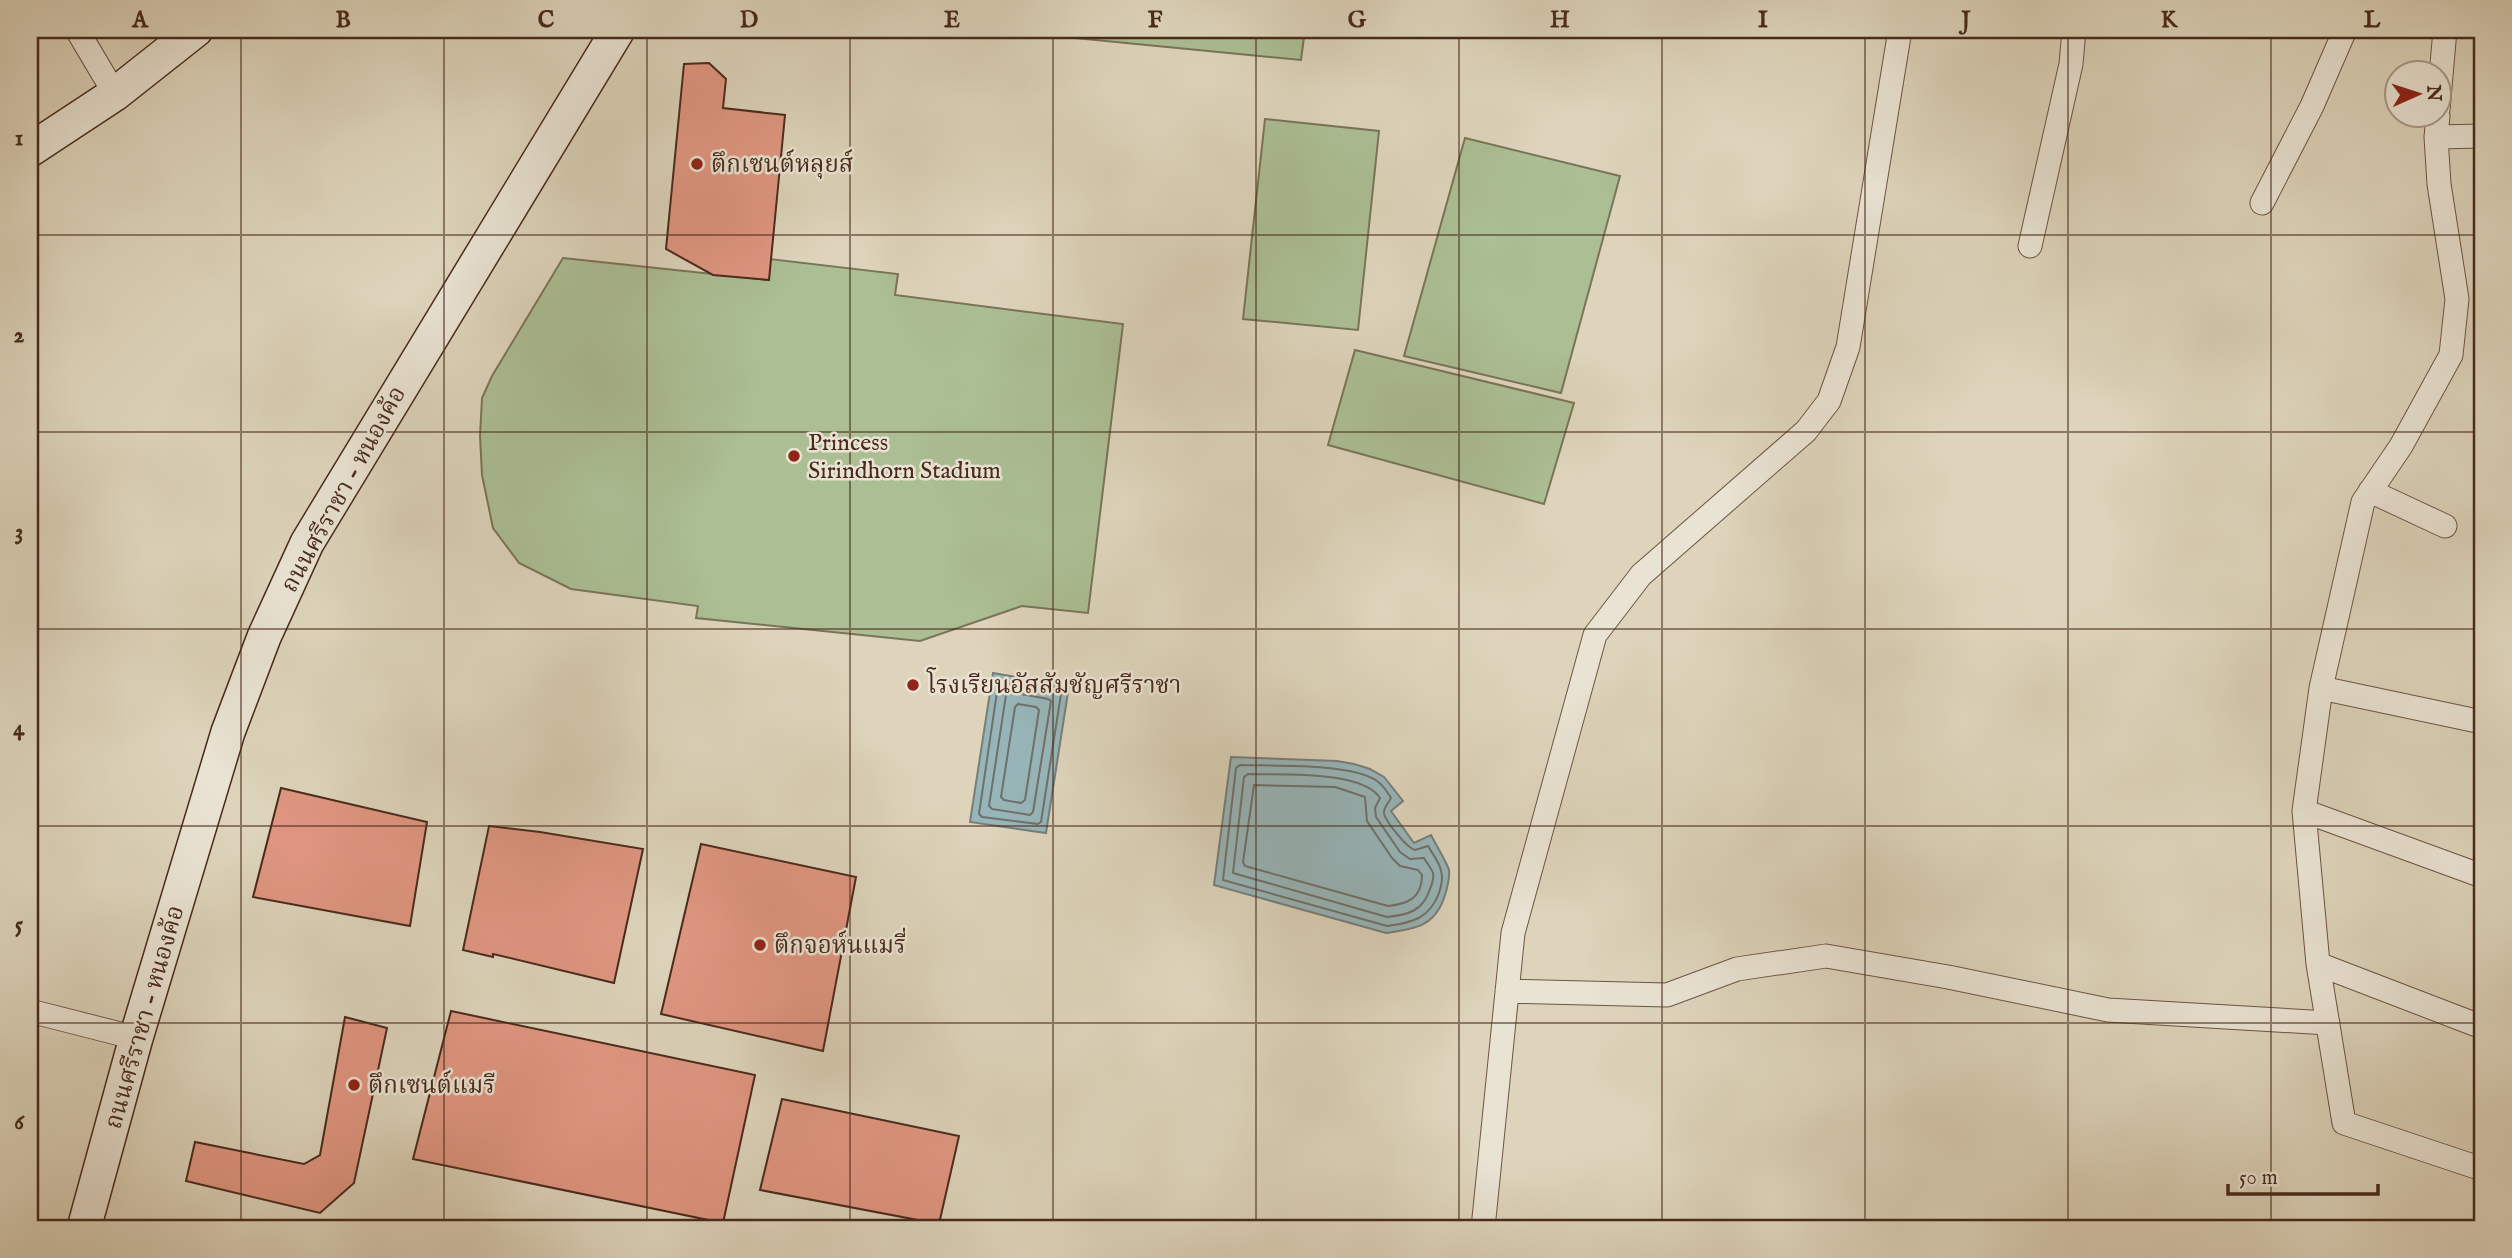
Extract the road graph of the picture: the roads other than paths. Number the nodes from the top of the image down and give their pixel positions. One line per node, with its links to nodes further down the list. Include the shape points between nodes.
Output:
1 (77, 30): 9 (street)
2 (195, 30): 9 (main road)
3 (618, 30): 27 (main road, ถนนศรีราชา - หนองค้อ, via 307,543 264,636 228,732)
4 (1900, 30): 23 (street, via 1848,347 1829,401 1806,431 1641,575 1595,635 1513,933)
5 (2074, 30): 15 (street, via 2071,64)
6 (2345, 30): 14 (street)
7 (2445, 30): 8 (street)
8 (2442, 60)
9 (115, 94): 13 (main road)
10 (2452, 129): 12 (street)
11 (2437, 130): 16 (street, via 2439,184 2457,299 2451,355 2402,446)
12 (2482, 136)
13 (30, 150)
14 (2262, 204)
15 (2030, 246)
16 (2370, 491): 17 (street); 18 (street, via 2362,502)
17 (2445, 526)
18 (2321, 688): 19 (street); 20 (street)
19 (2482, 722)
20 (2304, 811): 21 (street); 22 (street)
21 (2482, 876)
22 (2318, 964): 25 (street); 26 (street)
23 (1507, 991): 25 (street, via 1667,995 1737,969 1826,956 2108,1010); 30 (street)
24 (30, 1011): 27 (street)
25 (2328, 1023): 28 (street, via 2344,1123)
26 (2482, 1027)
27 (136, 1038): 29 (main road, ถนนศรีราชา - หนองค้อ)
28 (2482, 1169)
29 (84, 1228)
30 (1483, 1228)

